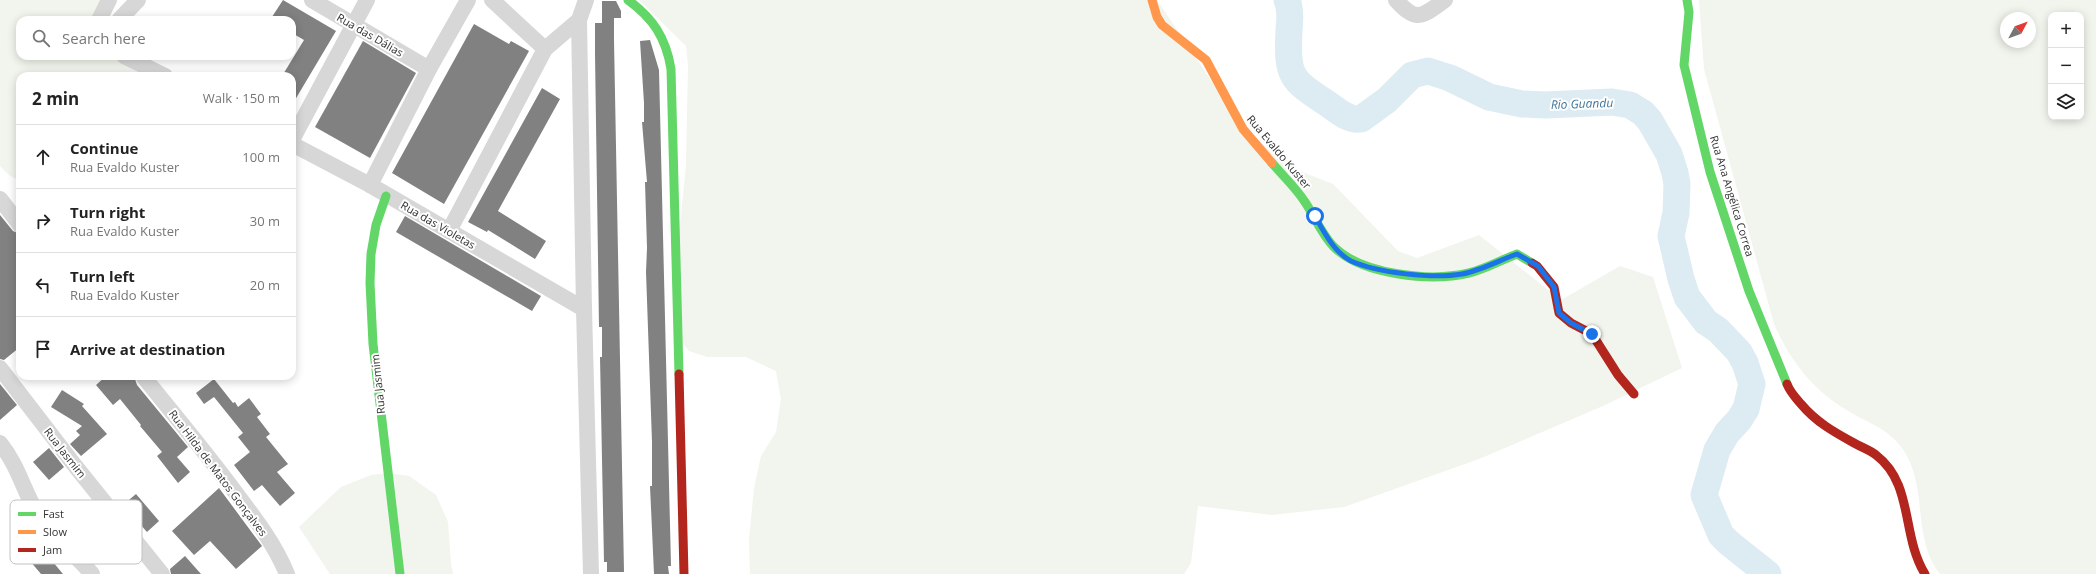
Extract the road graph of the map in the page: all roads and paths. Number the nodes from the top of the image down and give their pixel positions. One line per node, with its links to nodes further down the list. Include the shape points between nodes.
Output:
1 (109, 0): 13 (street)
2 (138, 0): 14 (street)
3 (312, 0): 16 (street, Rua das Dálias)
4 (367, 0): 16 (street)
5 (468, 0): 19 (street)
6 (492, 0): 17 (street)
7 (586, 0): 15 (street)
8 (628, 0): 42 (street, via 657,26 668,50 671,69)
9 (1152, 0): 31 (street, Rua Evaldo Kuster, via 1157,17 1165,27 1205,58 1233,115 1249,138 1304,200 1329,241 1350,260 1387,271 1431,276 1463,274 1517,254 1538,266 1554,287 1559,313 1592,334 1618,375)
10 (1396, 0): 11 (street, via 1408,13 1415,16 1428,12)
11 (1445, 0)
12 (1687, 0): 43 (street, Rua Ana Angélica Correa, via 1689,12 1684,65 1710,172 1749,291 1790,392 1813,418 1876,455 1890,470 1899,485 1917,561)
13 (101, 16)
14 (123, 16)
15 (579, 20): 17 (street); 28 (street)
16 (353, 25): 19 (street, Rua das Dálias); 21 (street)
17 (545, 49): 27 (street)
18 (132, 60): 20 (street)
19 (429, 69): 23 (street)
20 (157, 72)
21 (296, 132)
22 (296, 146): 23 (street, Rua das Violetas)
23 (370, 185): 24 (street, Rua das Violetas)
24 (386, 196): 27 (street, Rua das Violetas); 40 (street, Rua Jasmim, via 376,225 370,283 373,344)
25 (0, 199): 26 (street)
26 (16, 220)
27 (449, 231): 28 (street, Rua das Violetas)
28 (584, 309): 41 (street)
29 (0, 368): 34 (street, Rua Jasmim)
30 (146, 380): 39 (street, Rua Hilda de Matos Gonçalves, via 256,520 278,553)
31 (1634, 394)
32 (0, 443): 33 (street, via 16,467)
33 (32, 500)
34 (103, 500)
35 (142, 549): 38 (street, Rua Jasmim)
36 (82, 564): 37 (street)
37 (92, 574)
38 (162, 574)
39 (287, 574)
40 (400, 574)
41 (591, 574)
42 (684, 574)
43 (1925, 574)

